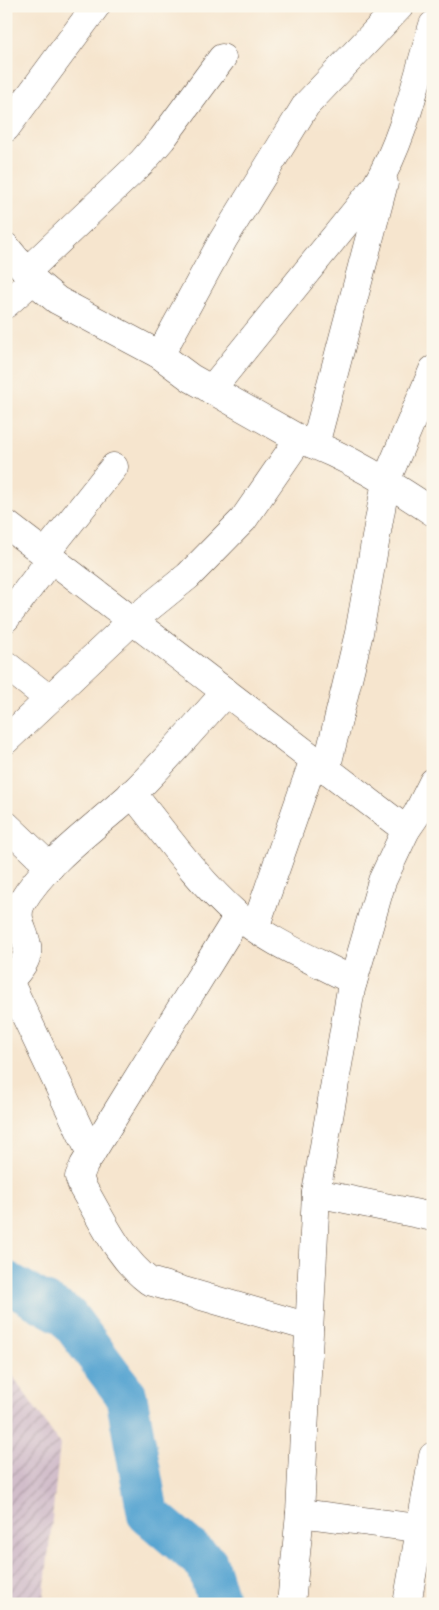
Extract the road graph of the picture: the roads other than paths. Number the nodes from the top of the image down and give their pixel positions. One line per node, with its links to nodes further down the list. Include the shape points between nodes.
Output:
1 (96, 6): 5 (street)
2 (400, 6): 10 (street, via 306,105 223,240)
3 (433, 25): 6 (street)
4 (222, 58): 8 (street, via 162,140)
5 (6, 128)
6 (388, 165): 12 (street, via 376,186); 13 (street)
7 (6, 247): 8 (street)
8 (30, 276): 9 (street); 10 (street, via 57,300)
9 (6, 304)
10 (160, 355): 12 (street)
11 (433, 370): 15 (street)
12 (211, 390): 13 (street)
13 (307, 442): 15 (street); 20 (street, via 243,520 188,576)
14 (114, 467): 18 (street)
15 (386, 481): 16 (street); 25 (street, via 359,632)
16 (433, 512)
17 (6, 524): 18 (street)
18 (48, 557): 19 (street); 20 (street)
19 (6, 618)
20 (132, 622): 22 (street); 23 (street)
21 (6, 665): 23 (street)
22 (226, 692): 25 (street); 27 (street)
23 (49, 699): 24 (street)
24 (6, 740)
25 (320, 764): 28 (street); 31 (street)
26 (433, 782): 28 (street)
27 (132, 793): 30 (street); 31 (street, via 214,893)
28 (418, 822): 32 (street, via 382,881)
29 (6, 825): 30 (street)
30 (50, 867): 33 (street, via 17,914 18,924 26,938 27,952 25,961)
31 (247, 922): 32 (street); 34 (street)
32 (353, 981): 35 (street)
33 (8, 983): 34 (street)
34 (91, 1154): 37 (street, via 79,1177 83,1188 137,1272 149,1281)
35 (316, 1193): 36 (street); 37 (street)
36 (433, 1217)
37 (309, 1327): 39 (street)
38 (433, 1456): 40 (street)
39 (300, 1513): 40 (street); 41 (street)
40 (426, 1529): 42 (street)
41 (291, 1604)
42 (408, 1604)

